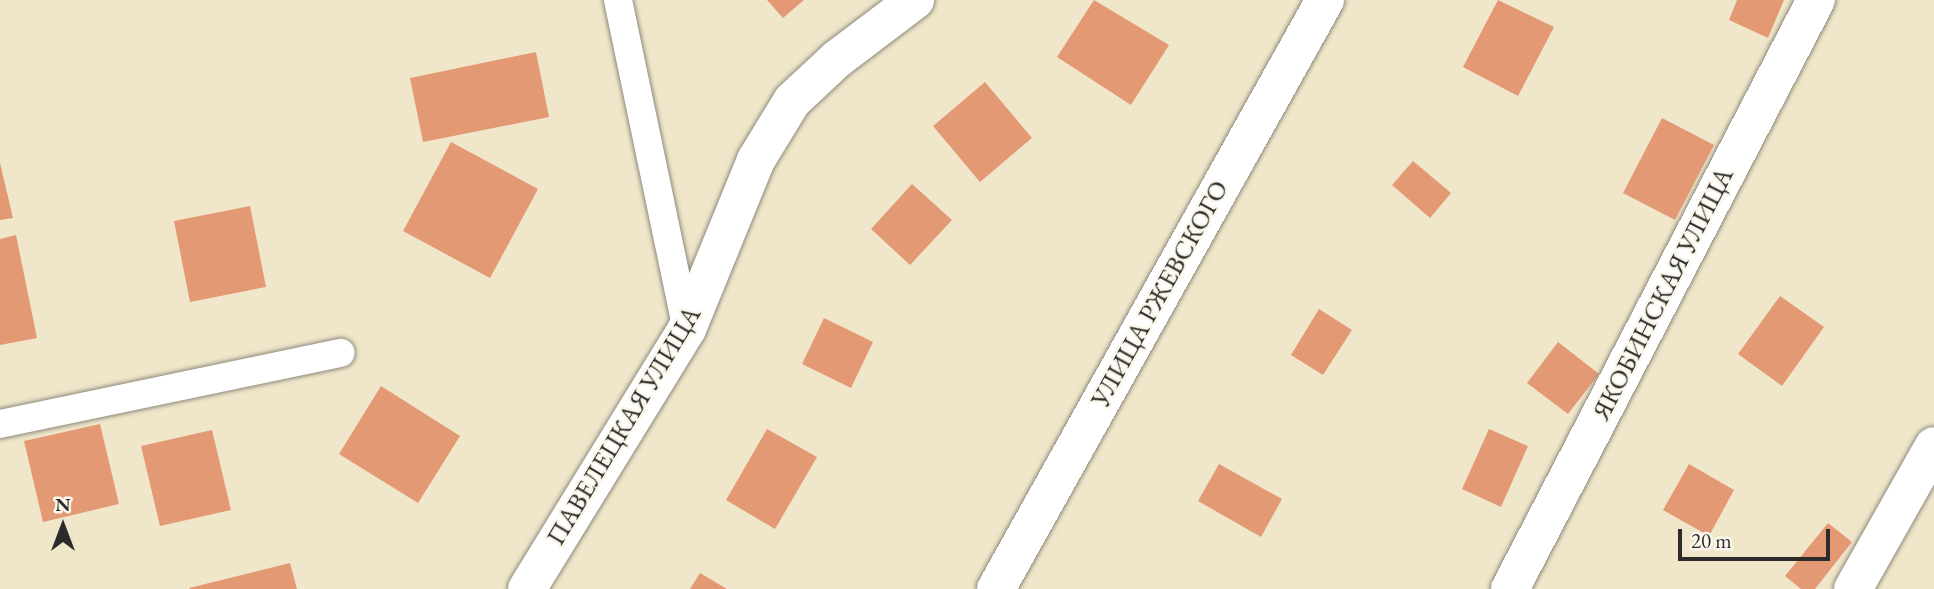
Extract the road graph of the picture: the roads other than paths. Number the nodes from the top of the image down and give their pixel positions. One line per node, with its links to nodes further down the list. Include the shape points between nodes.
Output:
1 (618, 0): 5 (lane)
2 (915, 0): 5 (street, ПАВЕЛЕЦКАЯ УЛИЦА, via 836,59 792,101 756,160)
3 (1325, 0): 10 (street, УЛИЦА РЖЕВСКОГО)
4 (1816, 0): 11 (street, ЯКОБИНСКАЯ УЛИЦА)
5 (687, 329): 9 (street, ПАВЕЛЕЦКАЯ УЛИЦА)
6 (341, 353): 7 (lane)
7 (0, 424)
8 (1934, 446): 12 (street)
9 (527, 589)
10 (996, 589)
11 (1510, 589)
12 (1853, 589)

